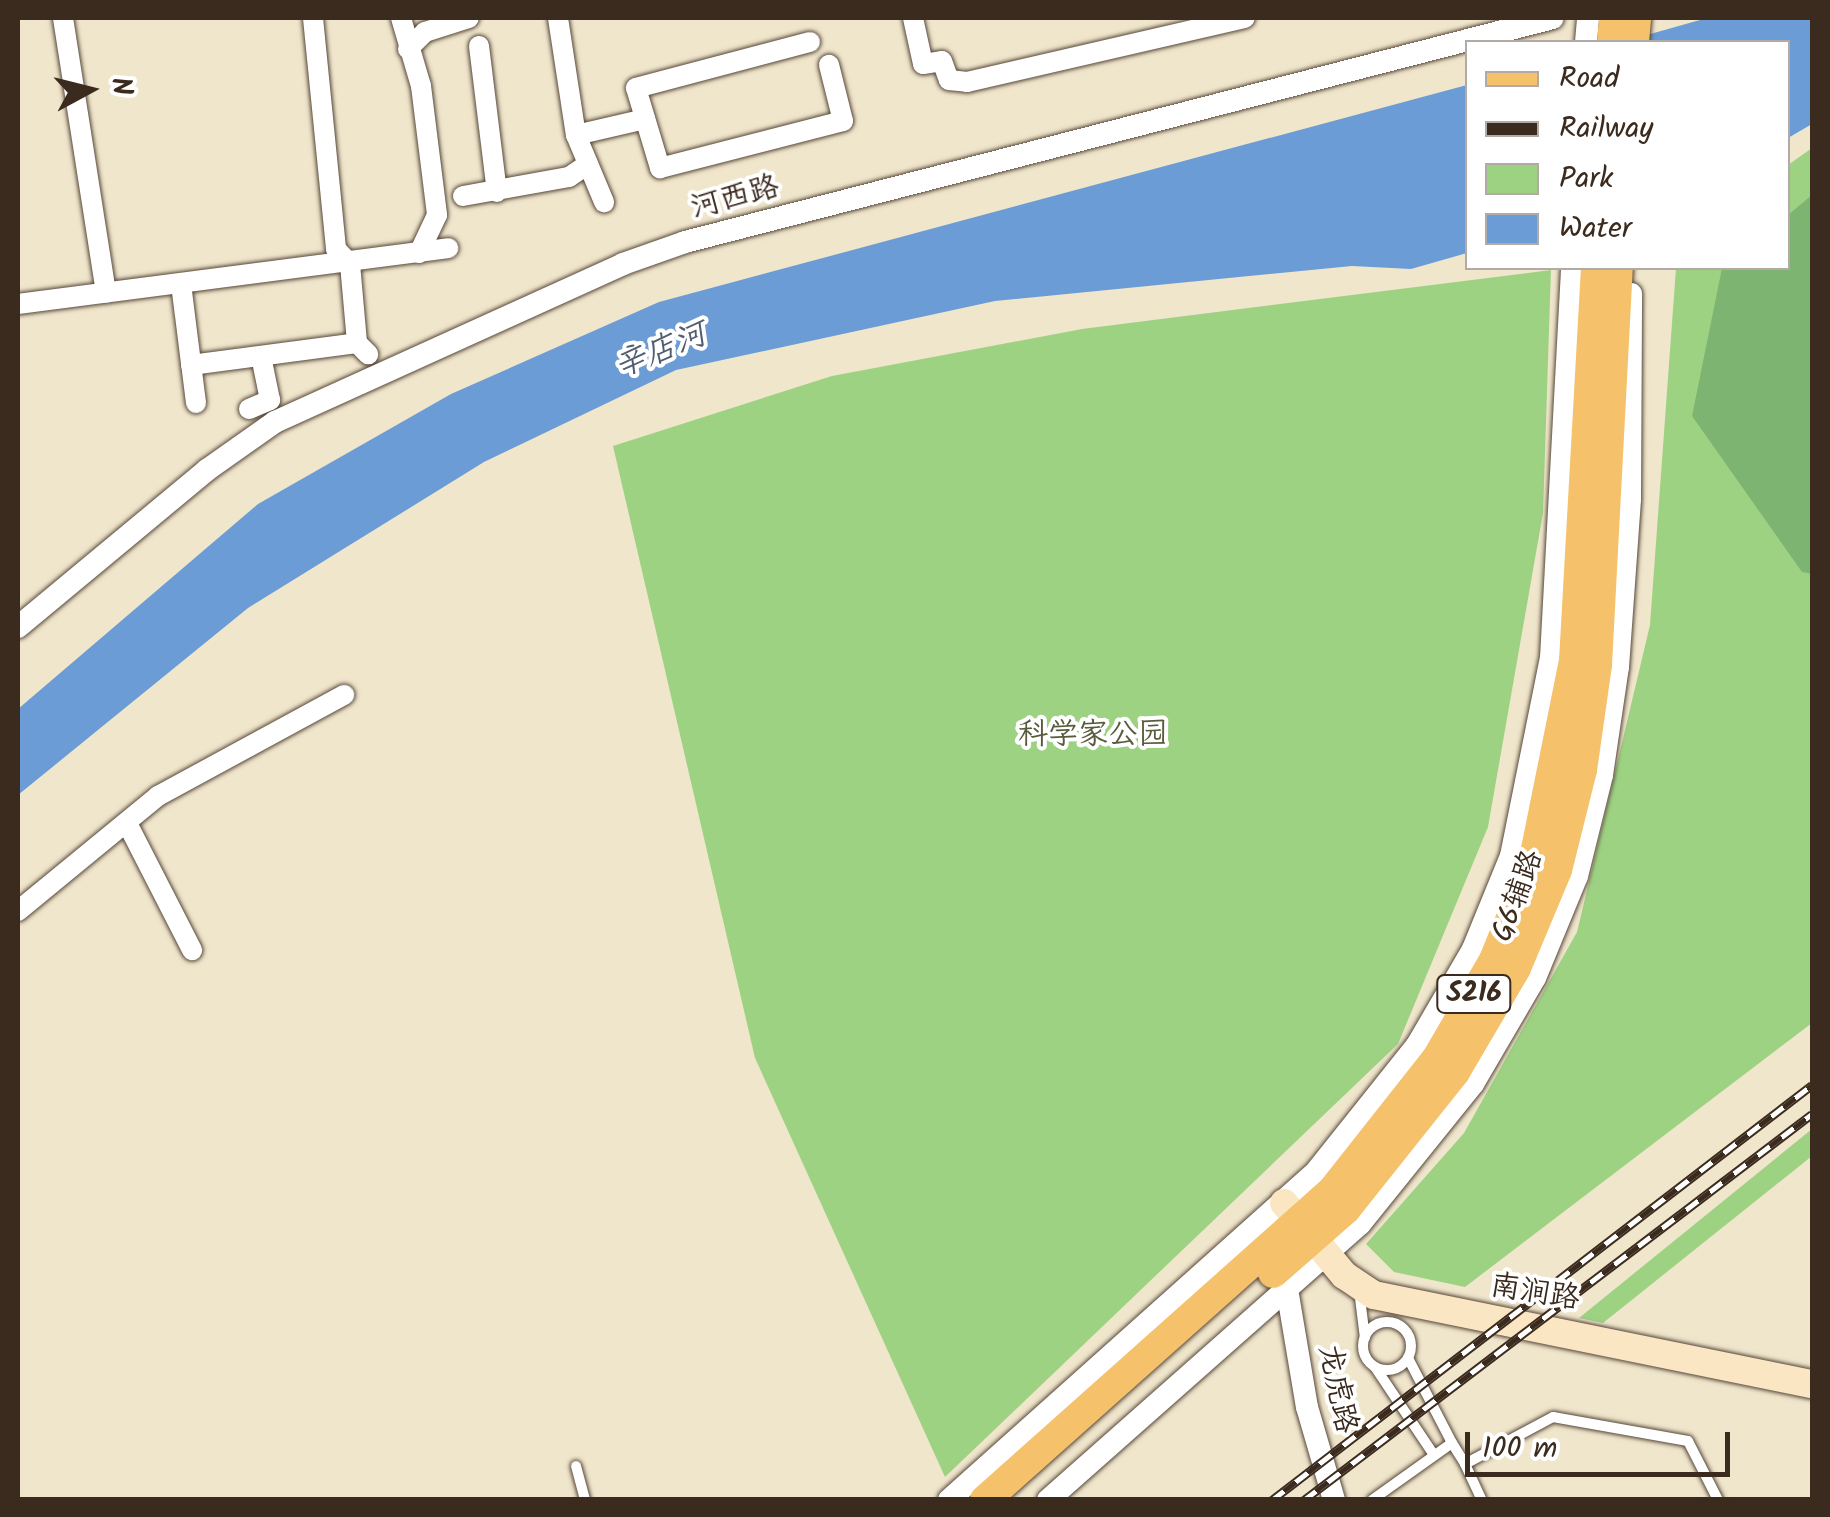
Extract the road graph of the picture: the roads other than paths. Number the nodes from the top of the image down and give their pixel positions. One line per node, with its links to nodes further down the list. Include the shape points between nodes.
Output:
1 (64, 18): 29 (street)
2 (313, 18): 23 (street, via 336,249)
3 (401, 18): 13 (street)
4 (468, 18): 13 (street, via 425,32)
5 (558, 18): 16 (street)
6 (913, 18): 7 (street, via 924,64 942,61 949,80 968,82)
7 (1245, 18)
8 (1553, 18): 9 (street, 河西路)
9 (1468, 40)
10 (1465, 41): 36 (street, 河西路, via 685,242 624,264 275,422)
11 (810, 42): 15 (street, via 636,88)
12 (480, 46): 18 (street)
13 (408, 49): 22 (street, via 421,86 436,216)
14 (828, 65): 15 (street, via 843,121 660,168)
15 (645, 120): 16 (street)
16 (576, 135): 17 (street)
17 (588, 164): 18 (street, via 569,177); 20 (street)
18 (497, 192): 19 (street)
19 (463, 196)
20 (604, 202)
21 (448, 248): 22 (street)
22 (419, 253): 23 (street)
23 (350, 264): 28 (street); 32 (street, via 363,348)
24 (1574, 270): 31 (street)
25 (1596, 270): 31 (main road, G6辅路 / S216)
26 (1617, 270): 31 (main road, G6辅路 / S216)
27 (1630, 270): 31 (street)
28 (181, 284): 29 (street); 33 (street)
29 (106, 292): 30 (street)
30 (18, 304)
31 (1602, 304): 41 (main road, G6辅路 / S216, via 1574,661 1534,864 1494,960 1436,1058); 41 (street, G6辅路 / S216, via 1630,499 1618,667 1602,775 1577,876 1535,978 1473,1084 1416,1162)
32 (260, 356): 33 (street); 35 (street, via 270,400)
33 (191, 365): 34 (street)
34 (196, 403)
35 (249, 409)
36 (18, 627)
37 (344, 695): 38 (street, via 158,796)
38 (126, 824): 39 (street); 40 (street)
39 (18, 911)
40 (192, 950)
41 (1306, 1229): 42 (main road, 南涧路); 43 (street, G6辅路 / S216); 54 (street, G6辅路 / S216); 55 (main road, G6辅路 / S216); 56 (main road, G6辅路 / S216)
42 (1358, 1284): 44 (main road, 南涧路); 45 (lane)
43 (1287, 1290): 57 (street, G6辅路 / S216); 58 (street, 龙虎路, via 1307,1408)
44 (1404, 1317): 45 (lane, via 1382,1323); 46 (lane); 48 (main road, 南涧路, via 1579,1333)
45 (1365, 1338): 47 (lane)
46 (1408, 1358): 47 (lane, via 1390,1370); 49 (lane)
47 (1374, 1366): 50 (lane)
48 (1812, 1384)
49 (1452, 1443): 50 (lane); 51 (lane)
50 (1434, 1454): 59 (lane)
51 (1465, 1464): 60 (lane); 61 (lane, via 1552,1418 1688,1441)
52 (576, 1466): 53 (lane)
53 (585, 1500)
54 (949, 1500)
55 (985, 1500)
56 (1016, 1500)
57 (1048, 1500)
58 (1334, 1500)
59 (1372, 1500)
60 (1482, 1500)
61 (1718, 1500)

